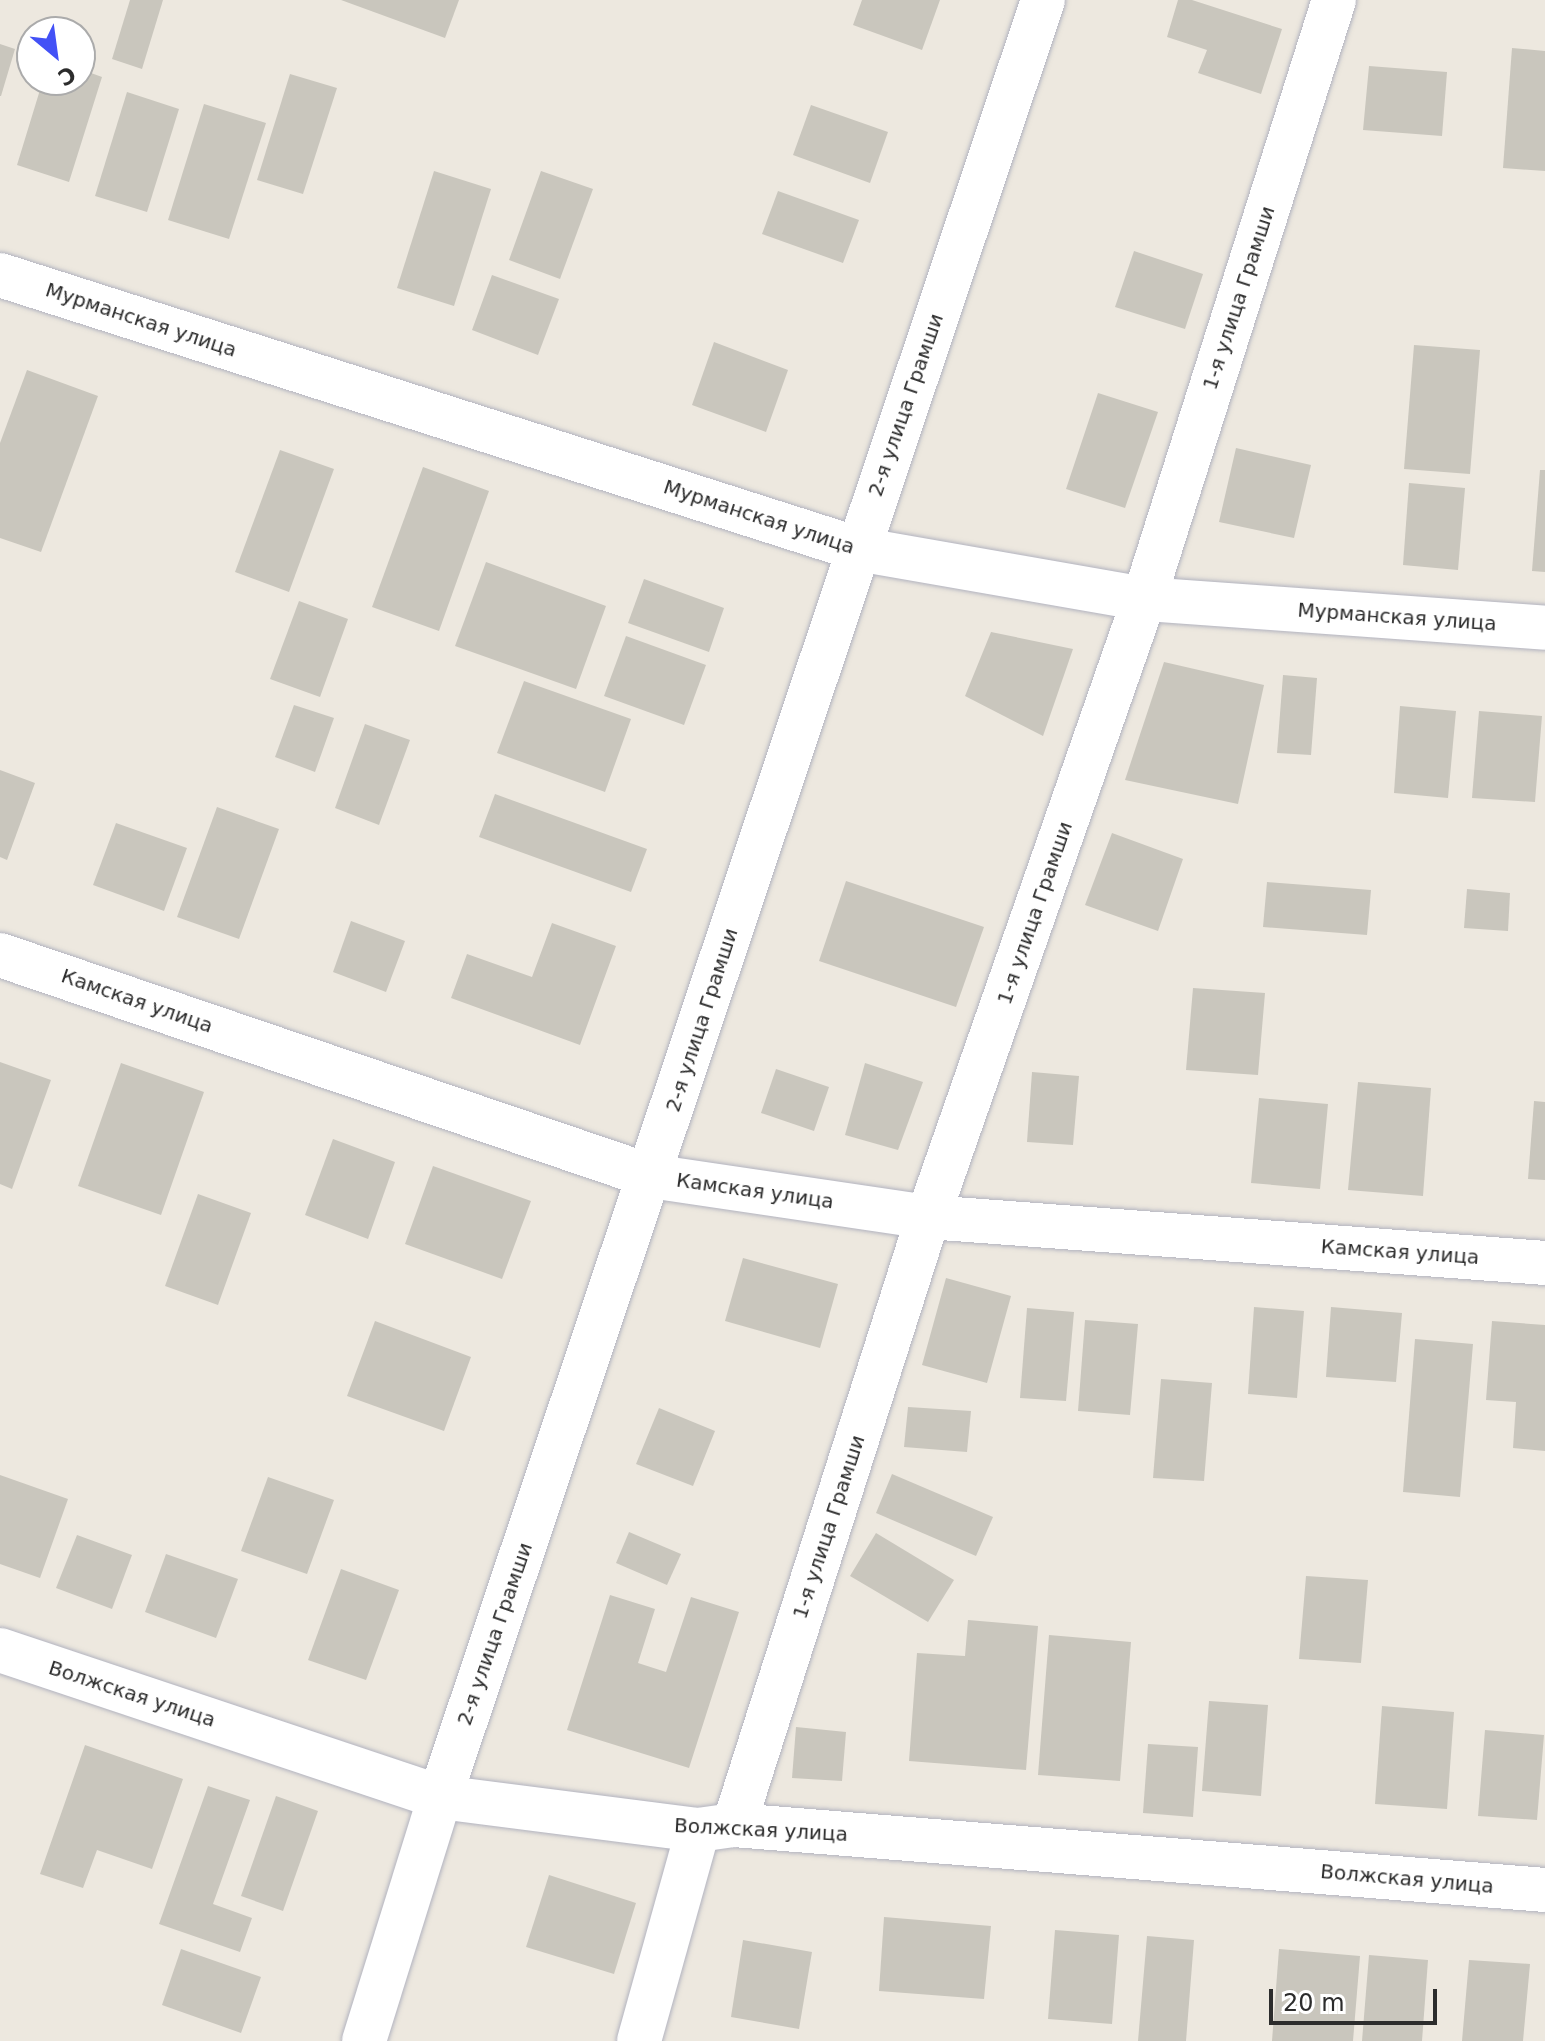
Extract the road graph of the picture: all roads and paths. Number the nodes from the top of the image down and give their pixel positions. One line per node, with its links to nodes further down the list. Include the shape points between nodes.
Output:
1 (1043, 0): 4 (street, 2-я улица Грамши)
2 (1334, 0): 5 (street, 1-я улица Грамши)
3 (0, 275): 4 (street, Мурманская улица)
4 (858, 549): 5 (street, Мурманская улица); 8 (street, 2-я улица Грамши)
5 (1144, 599): 6 (street, Мурманская улица); 9 (street, 1-я улица Грамши)
6 (1545, 628)
7 (0, 955): 8 (street, Камская улица)
8 (650, 1176): 9 (street, Камская улица); 12 (street, 2-я улица Грамши)
9 (928, 1217): 10 (street, Камская улица); 13 (street, 1-я улица Грамши)
10 (1545, 1263)
11 (0, 1650): 12 (street, Волжская улица)
12 (440, 1797): 13 (street, Волжская улица); 15 (street, 2-я улица Грамши)
13 (716, 1827): 14 (street, Волжская улица); 16 (street, 1-я улица Грамши)
14 (1545, 1890)
15 (364, 2041)
16 (639, 2041)

